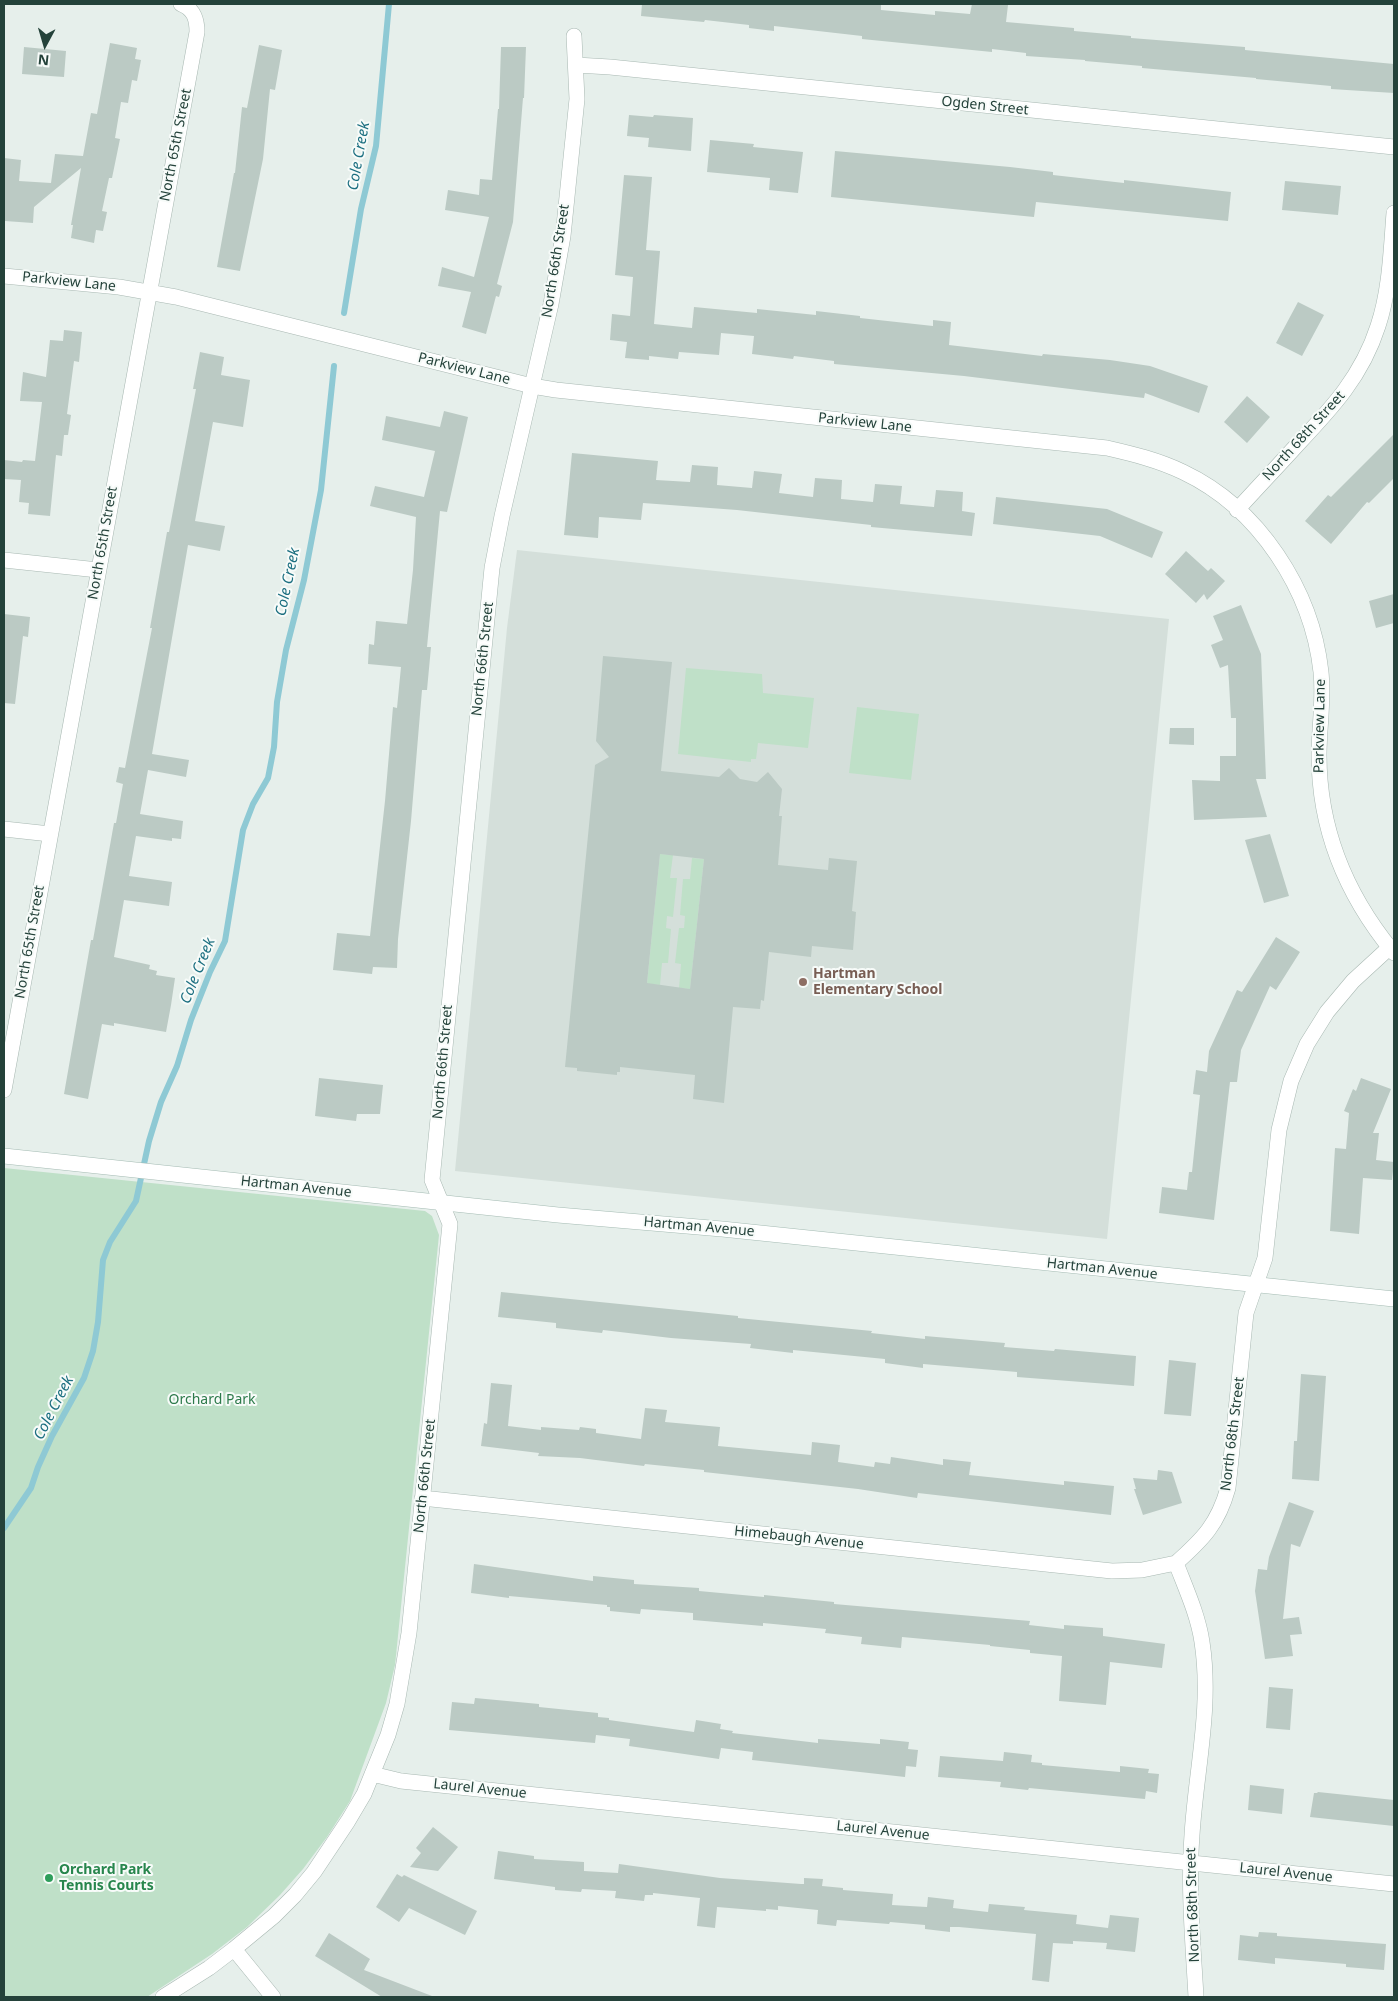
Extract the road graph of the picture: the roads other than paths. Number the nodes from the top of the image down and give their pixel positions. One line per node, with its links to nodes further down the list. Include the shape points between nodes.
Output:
1 (181, 4): 7 (street, North 65th Street, via 194,14 197,32)
2 (574, 36): 3 (street, North 66th Street)
3 (576, 65): 4 (street, Ogden Street); 8 (street, North 66th Street, via 576,99 563,236)
4 (1394, 147)
5 (1394, 213): 9 (street, North 68th Street, via 1386,294 1369,350 1355,377 1336,403)
6 (4, 276): 7 (street, Parkview Lane, via 119,287)
7 (148, 293): 8 (street, Parkview Lane, via 176,297); 11 (street, North 65th Street)
8 (532, 386): 9 (street, Parkview Lane, via 1107,448 1149,458 1184,472 1220,494); 17 (street, North 66th Street, via 492,568 432,1180)
9 (1237, 510): 14 (street, Parkview Lane, via 1276,553 1294,582 1307,614 1321,672 1320,776 1328,829 1352,894)
10 (4, 560): 11 (street)
11 (98, 570): 13 (street, North 65th Street)
12 (4, 829): 13 (street)
13 (50, 834): 15 (street, North 65th Street)
14 (1392, 950): 18 (street, North 68th Street, via 1340,995 1322,1020 1290,1081 1279,1130 1264,1258)
15 (4, 1090)
16 (4, 1156): 17 (street, Hartman Avenue)
17 (441, 1202): 18 (street, Hartman Avenue); 20 (street, North 66th Street, via 450,1224)
18 (1255, 1285): 19 (street, Hartman Avenue); 21 (street, North 68th Street, via 1246,1313 1228,1488 1222,1509 1206,1534)
19 (1394, 1299)
20 (422, 1498): 21 (street, Himebaugh Avenue, via 1112,1571 1142,1570); 22 (street, North 66th Street, via 406,1656 397,1704)
21 (1176, 1563): 23 (street, North 68th Street, via 1195,1614 1206,1670)
22 (372, 1774): 23 (street, Laurel Avenue, via 402,1781); 25 (street, North 66th Street, via 364,1794 314,1872 274,1916)
23 (1191, 1863): 24 (street, Laurel Avenue); 28 (street, North 68th Street)
24 (1394, 1884)
25 (234, 1949): 26 (street, North 66th Street); 27 (street)
26 (163, 1997)
27 (273, 1997)
28 (1196, 1997)

